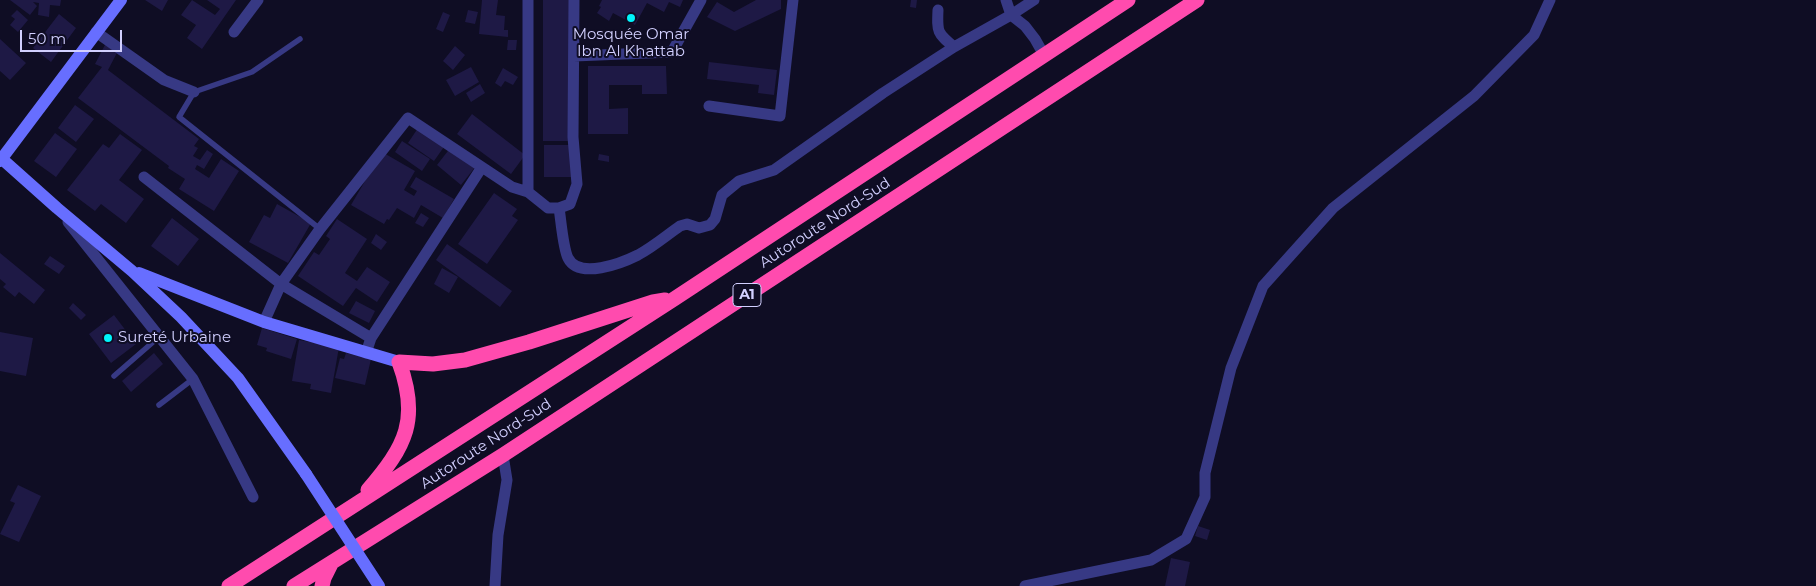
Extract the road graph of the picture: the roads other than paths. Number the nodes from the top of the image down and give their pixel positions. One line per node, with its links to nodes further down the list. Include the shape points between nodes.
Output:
1 (121, 0): 14 (main road)
2 (258, 0): 15 (street)
3 (528, 0): 25 (street)
4 (574, 0): 19 (street)
5 (701, 0): 19 (street, via 672,52)
6 (793, 0): 21 (street, via 780,116)
7 (1006, 0): 13 (street)
8 (1034, 0): 13 (street)
9 (1128, 0): 18 (highway, Autoroute Nord-Sud / A1)
10 (1197, 0): 40 (highway, Autoroute Nord-Sud / A1)
11 (1550, 0): 49 (street, via 1534,35 1474,96 1333,208 1263,286 1230,368 1205,473 1205,497 1186,539 1151,560)
12 (938, 10): 17 (street, via 940,35)
13 (1010, 15): 17 (street); 18 (street, via 1025,26)
14 (96, 32): 20 (street, via 164,80); 22 (main road)
15 (234, 32)
16 (300, 39): 20 (lane, via 252,72)
17 (954, 47): 27 (street, via 774,170 738,181 722,195 715,219 707,227 680,226 638,255 595,270 573,266 567,257)
18 (1044, 55): 31 (highway, Autoroute Nord-Sud / A1)
19 (574, 56): 27 (street, via 573,137 577,184 570,204)
20 (194, 92): 28 (lane, via 179,117)
21 (709, 106)
22 (1, 160): 26 (main road)
23 (482, 167): 25 (street, via 512,187); 28 (street, via 408,118); 34 (street)
24 (144, 177): 30 (street)
25 (528, 192): 27 (street, via 548,208)
26 (57, 208): 29 (main road); 33 (street)
27 (559, 208)
28 (320, 229): 30 (street)
29 (132, 271): 32 (main road); 47 (main road, bridge, via 238,378)
30 (281, 284): 32 (street); 34 (street)
31 (674, 299): 36 (highway, via 653,302 465,360 433,364); 42 (highway, Autoroute Nord-Sud / A1)
32 (264, 322): 35 (main road)
33 (160, 336): 37 (lane); 38 (street)
34 (371, 338): 35 (street)
35 (366, 353): 36 (main road)
36 (399, 362): 42 (highway, via 410,400 403,441 390,463)
37 (114, 376)
38 (193, 379): 39 (lane); 41 (street)
39 (160, 405)
40 (503, 455): 43 (highway, Autoroute Nord-Sud / A1); 48 (street, via 507,480 498,535)
41 (254, 497)
42 (356, 504): 44 (highway, Autoroute Nord-Sud / A1)
43 (333, 560): 45 (highway, Autoroute Nord-Sud / A1); 46 (highway)
44 (229, 586)
45 (294, 586)
46 (322, 586)
47 (379, 586)
48 (495, 586)
49 (1025, 586)

